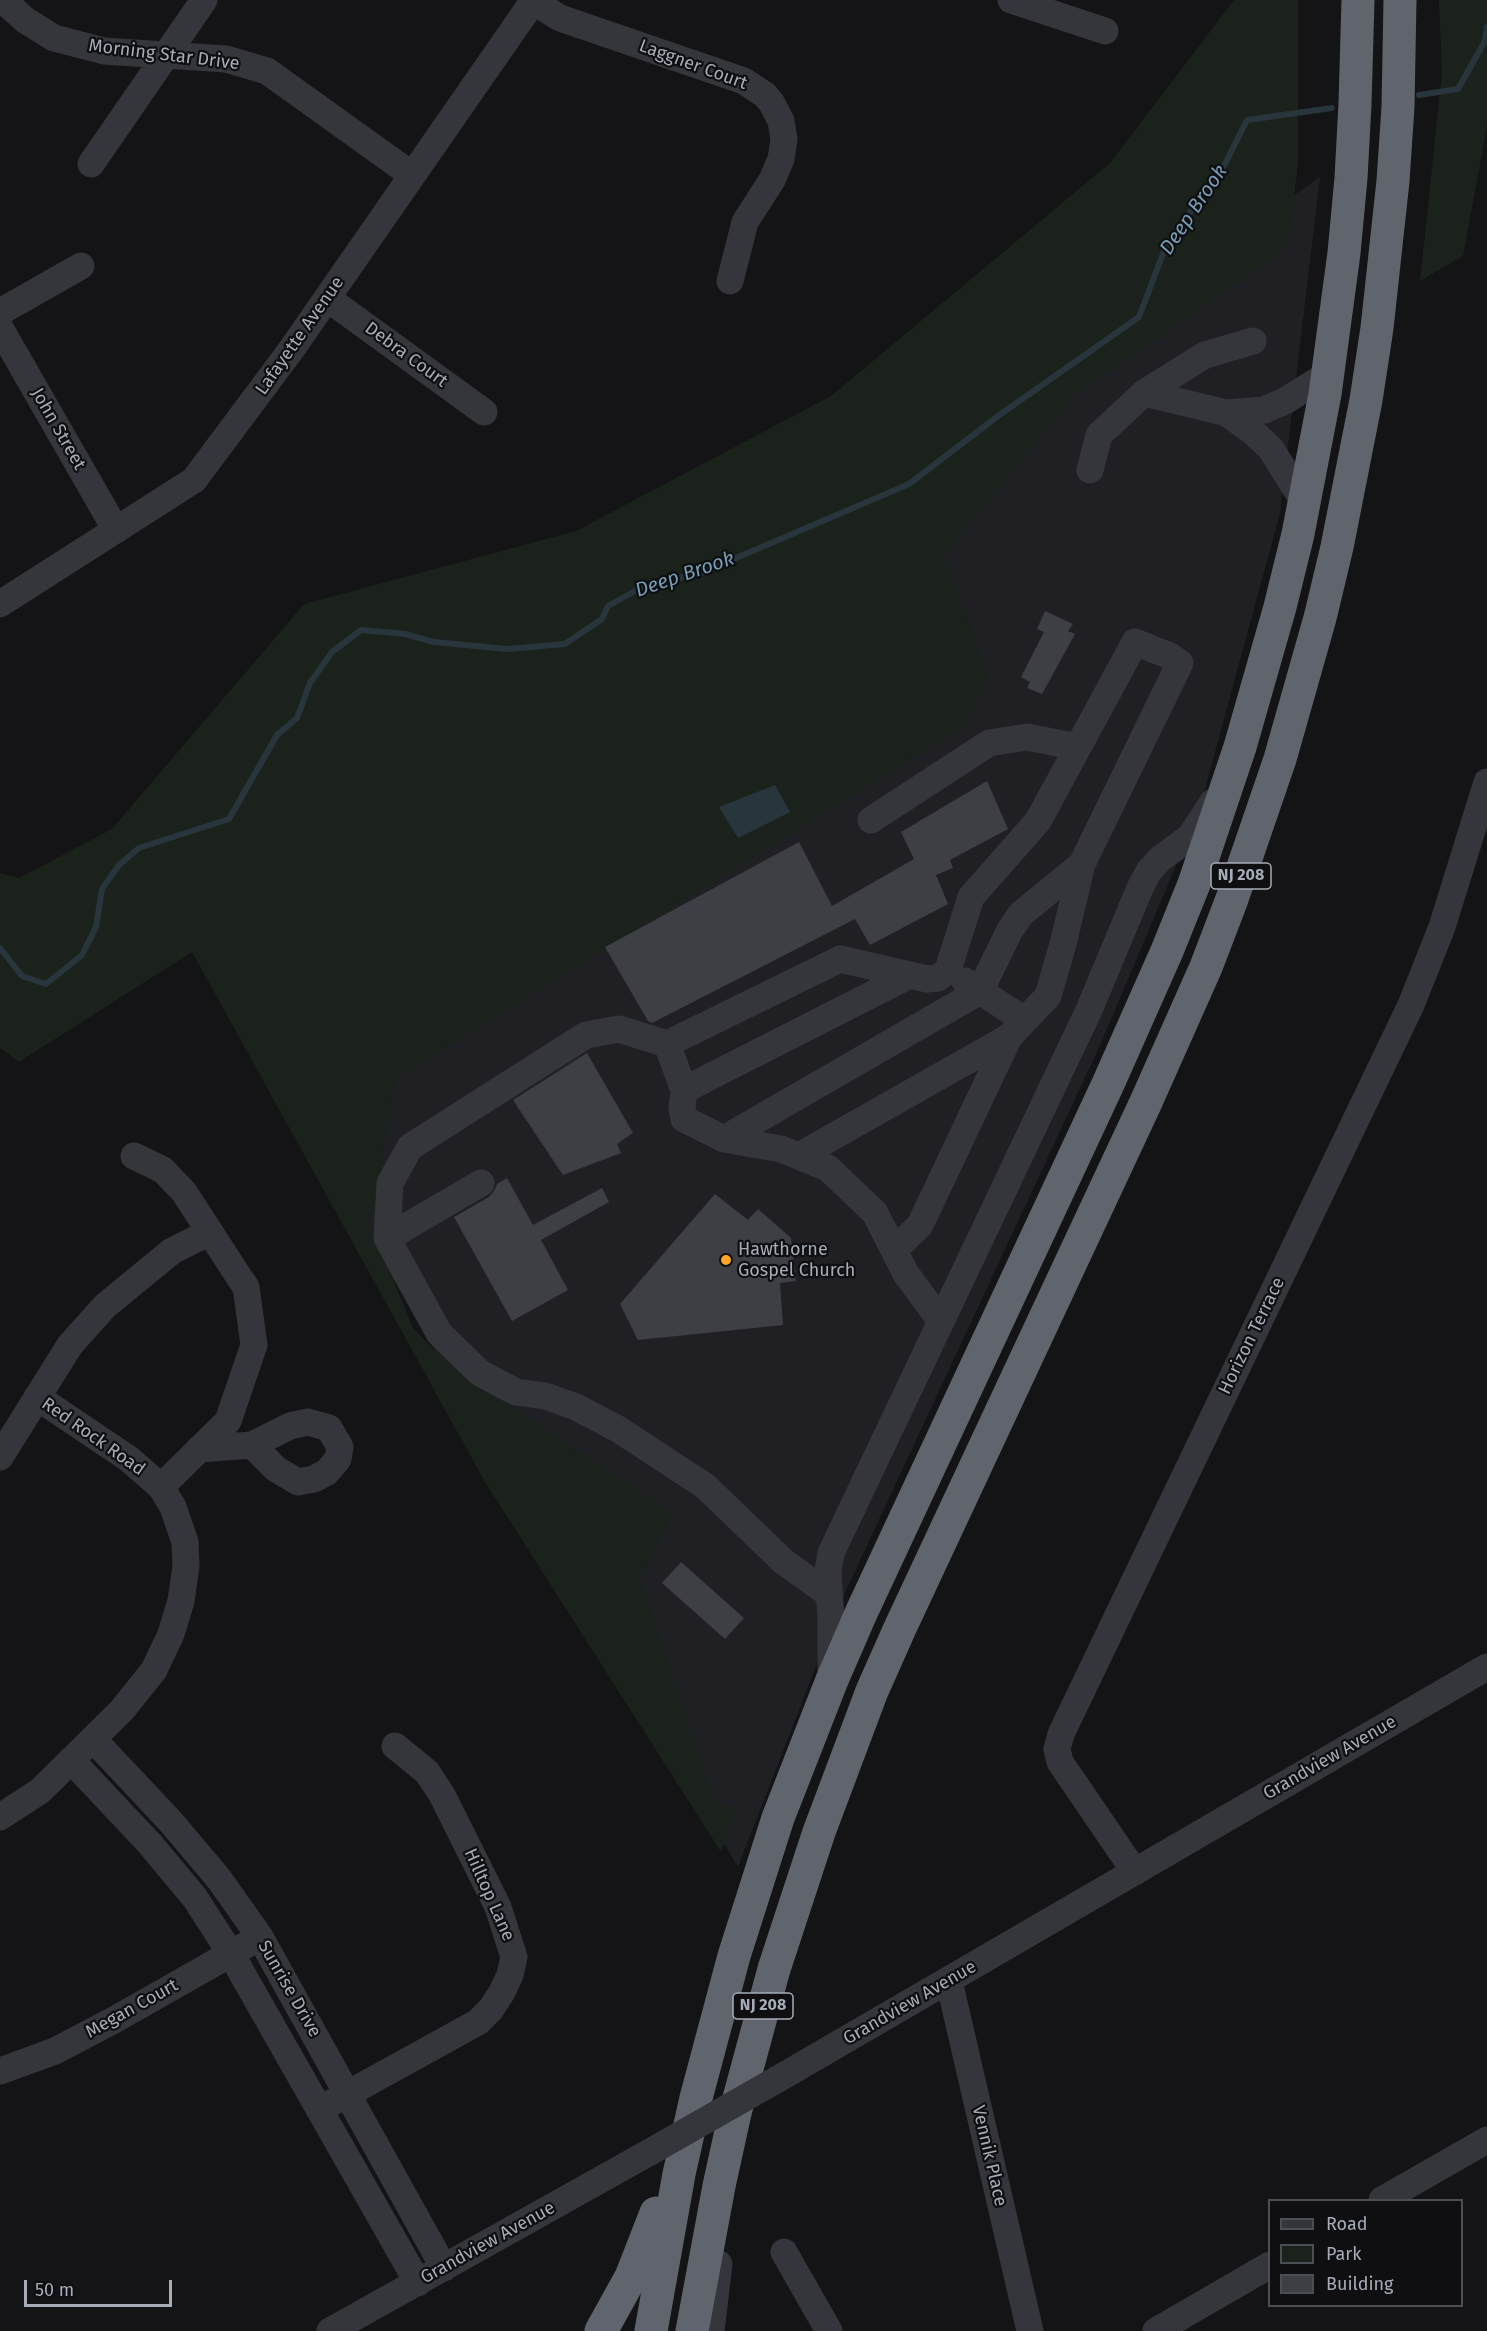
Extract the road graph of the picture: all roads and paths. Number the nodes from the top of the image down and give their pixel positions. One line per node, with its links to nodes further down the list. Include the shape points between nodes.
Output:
1 (3, 0): 8 (street, Morning Star Drive, via 54,38 104,51)
2 (204, 0): 8 (street)
3 (1011, 0): 7 (street)
4 (1358, 0): 17 (highway, NJ 208, via 1344,253)
5 (1400, 0): 66 (highway, NJ 208, via 1393,181 1368,390 1335,557 1280,759 1232,899 1177,1034 872,1691 796,1899)
6 (534, 1): 10 (street, Lafayette Avenue); 12 (street, Laggner Court, via 560,18 737,78 771,102 781,121 781,159 746,222)
7 (1105, 31)
8 (166, 55): 9 (street); 10 (street, Morning Star Drive, via 226,59 267,71)
9 (91, 164)
10 (412, 175): 13 (street, Lafayette Avenue)
11 (81, 266): 14 (street)
12 (730, 280)
13 (327, 298): 19 (street, Debra Court); 23 (street, Lafayette Avenue, via 194,480)
14 (0, 312)
15 (0, 328): 23 (street, John Street)
16 (1253, 341): 18 (street, via 1204,355)
17 (1328, 374): 20 (street, via 1264,410); 22 (highway, NJ 208)
18 (1144, 393): 20 (street); 21 (street, via 1099,435)
19 (484, 412)
20 (1227, 413): 22 (street, via 1271,449)
21 (1090, 470)
22 (1304, 502): 26 (highway, NJ 208, via 1280,607)
23 (116, 530): 24 (street, Lafayette Avenue)
24 (0, 604)
25 (1078, 747): 28 (street, via 1027,737 989,743); 29 (street, via 1135,642 1180,663); 30 (street, via 1038,822 971,897)
26 (1240, 747): 34 (street, via 1214,801 1190,837 1149,871); 53 (highway, NJ 208, via 1194,884 1139,1016)
27 (1487, 782): 58 (street, Horizon Terrace, via 1442,927 1411,1005 1061,1734 1060,1762)
28 (871, 820)
29 (1082, 864): 32 (street, via 1022,914); 33 (street)
30 (948, 970): 31 (street, via 938,978); 32 (street)
31 (910, 975): 36 (street, via 840,959); 37 (street)
32 (980, 991): 35 (street); 38 (street)
33 (1048, 996): 34 (street); 35 (street)
34 (1089, 1010): 45 (street)
35 (1017, 1029): 40 (street); 44 (street, via 920,1225)
36 (667, 1044): 37 (street); 43 (street, via 619,1029 586,1035 410,1147 390,1183)
37 (684, 1090): 38 (street, via 684,1119)
38 (724, 1139): 40 (street)
39 (134, 1156): 42 (street, via 163,1170 184,1192)
40 (799, 1156): 44 (street, via 828,1168 875,1213)
41 (482, 1183): 43 (street)
42 (210, 1232): 46 (street, Red Rock Road, via 172,1251 105,1306 70,1345); 48 (street, via 246,1287 254,1345 228,1421)
43 (387, 1238): 51 (street, via 439,1333 480,1373 516,1392 545,1396 576,1407 618,1429 705,1486 784,1562)
44 (894, 1250): 45 (street, via 906,1274)
45 (941, 1321): 51 (street, via 831,1553)
46 (37, 1397): 49 (street); 50 (street, Red Rock Road, via 129,1459)
47 (252, 1445): 48 (street)
48 (199, 1449): 50 (street)
49 (0, 1457)
50 (161, 1487): 54 (street, Red Rock Road, via 185,1542 181,1601 154,1670)
51 (829, 1594): 53 (street)
52 (1487, 1666): 58 (street, Grandview Avenue)
53 (831, 1680): 64 (highway, NJ 208, via 755,1886)
54 (93, 1739): 56 (street, Red Rock Road); 59 (street, Sunrise Drive, via 171,1822 219,1879)
55 (395, 1746): 63 (street, Hilltop Lane, via 427,1772 442,1795 498,1908 514,1957 502,1992 478,2022)
56 (71, 1760): 57 (street, Red Rock Road, via 40,1791); 60 (street, Sunrise Drive, via 195,1898)
57 (0, 1817)
58 (1135, 1872): 61 (street, Grandview Avenue)
59 (260, 1937): 60 (street, Megan Court); 63 (street, Sunrise Drive)
60 (231, 1954): 62 (street, Megan Court, via 55,2051); 65 (street, Sunrise Drive)
61 (949, 1981): 71 (street, Grandview Avenue, bridge); 79 (street, Vennik Place)
62 (0, 2071)
63 (349, 2094): 65 (street, Hilltop Lane); 71 (street, Sunrise Drive)
64 (696, 2098): 74 (highway, via 641,2253); 75 (highway, NJ 208)
65 (320, 2110): 72 (street, Sunrise Drive)
66 (735, 2113): 76 (highway, NJ 208); 77 (street)
67 (1487, 2140): 68 (street)
68 (1384, 2199)
69 (784, 2252): 78 (street)
70 (1268, 2266): 80 (street)
71 (444, 2268): 72 (street, Grandview Avenue)
72 (417, 2283): 73 (street, Grandview Avenue)
73 (330, 2331)
74 (601, 2331)
75 (651, 2331)
76 (692, 2331)
77 (711, 2331)
78 (829, 2331)
79 (1030, 2331)
80 (1156, 2331)

